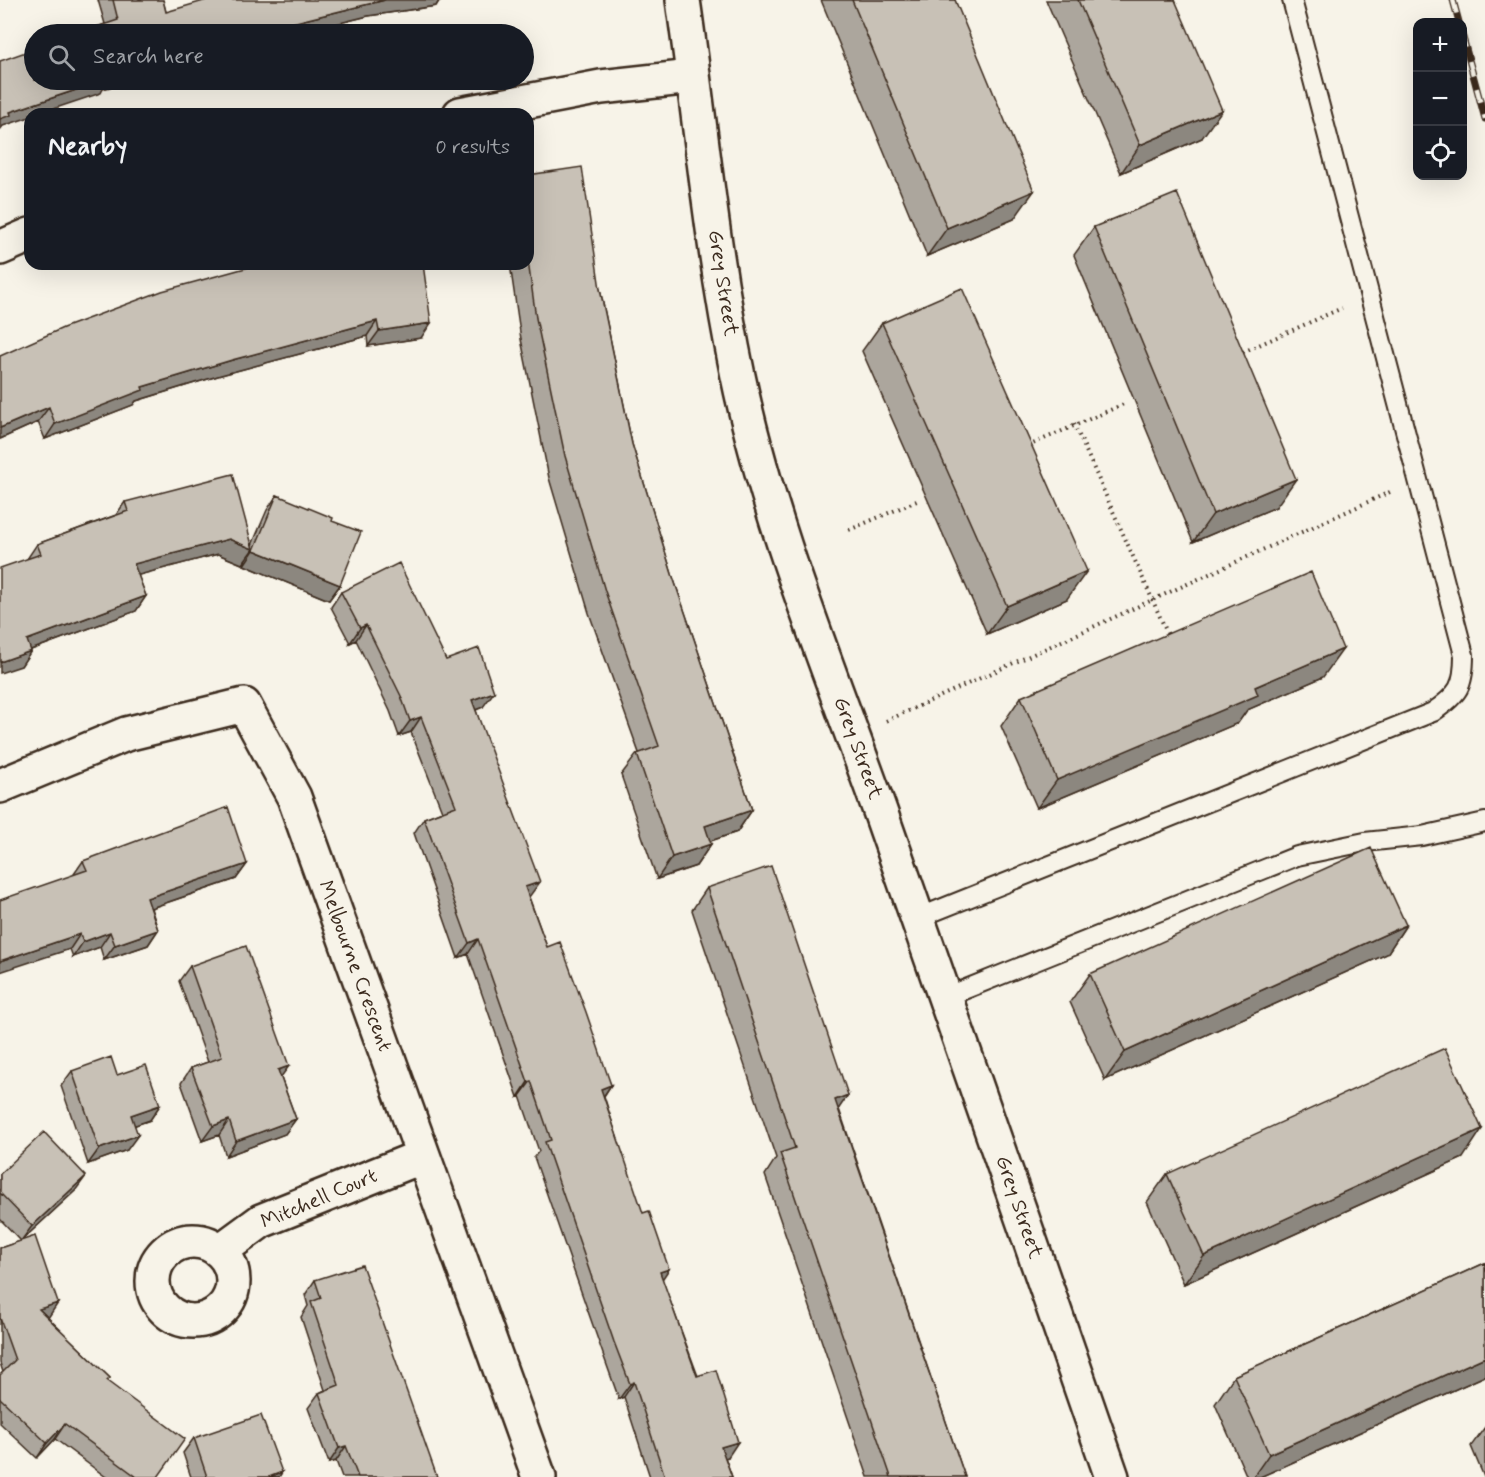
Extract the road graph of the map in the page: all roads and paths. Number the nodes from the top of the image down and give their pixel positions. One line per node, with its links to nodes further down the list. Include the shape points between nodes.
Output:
1 (683, 0): 3 (street, Grey Street)
2 (1292, 0): 7 (lane)
3 (692, 77): 4 (street, via 601,87); 17 (street, Grey Street, via 738,378 787,551)
4 (491, 108)
5 (24, 238): 6 (street)
6 (0, 248)
7 (1370, 296): 8 (path); 12 (lane)
8 (1243, 352)
9 (1126, 403): 10 (path)
10 (1074, 424): 11 (path); 15 (path)
11 (1026, 446)
12 (1418, 479): 15 (path); 20 (lane, via 1464,655 1464,676 1455,696 1433,712)
13 (919, 500): 14 (path)
14 (849, 530)
15 (1152, 600): 16 (path); 17 (path)
16 (1171, 641)
17 (853, 735): 20 (street, Grey Street)
18 (0, 786): 22 (street, Melbourne Crescent, via 126,734 244,705 294,797)
19 (1485, 822): 21 (lane, via 1297,856)
20 (918, 918): 21 (street, Grey Street)
21 (946, 997): 25 (street, Grey Street)
22 (423, 1156): 23 (street, Mitchell Court, via 261,1221); 24 (street, Melbourne Crescent)
23 (220, 1251)
24 (539, 1477)
25 (1112, 1477)

